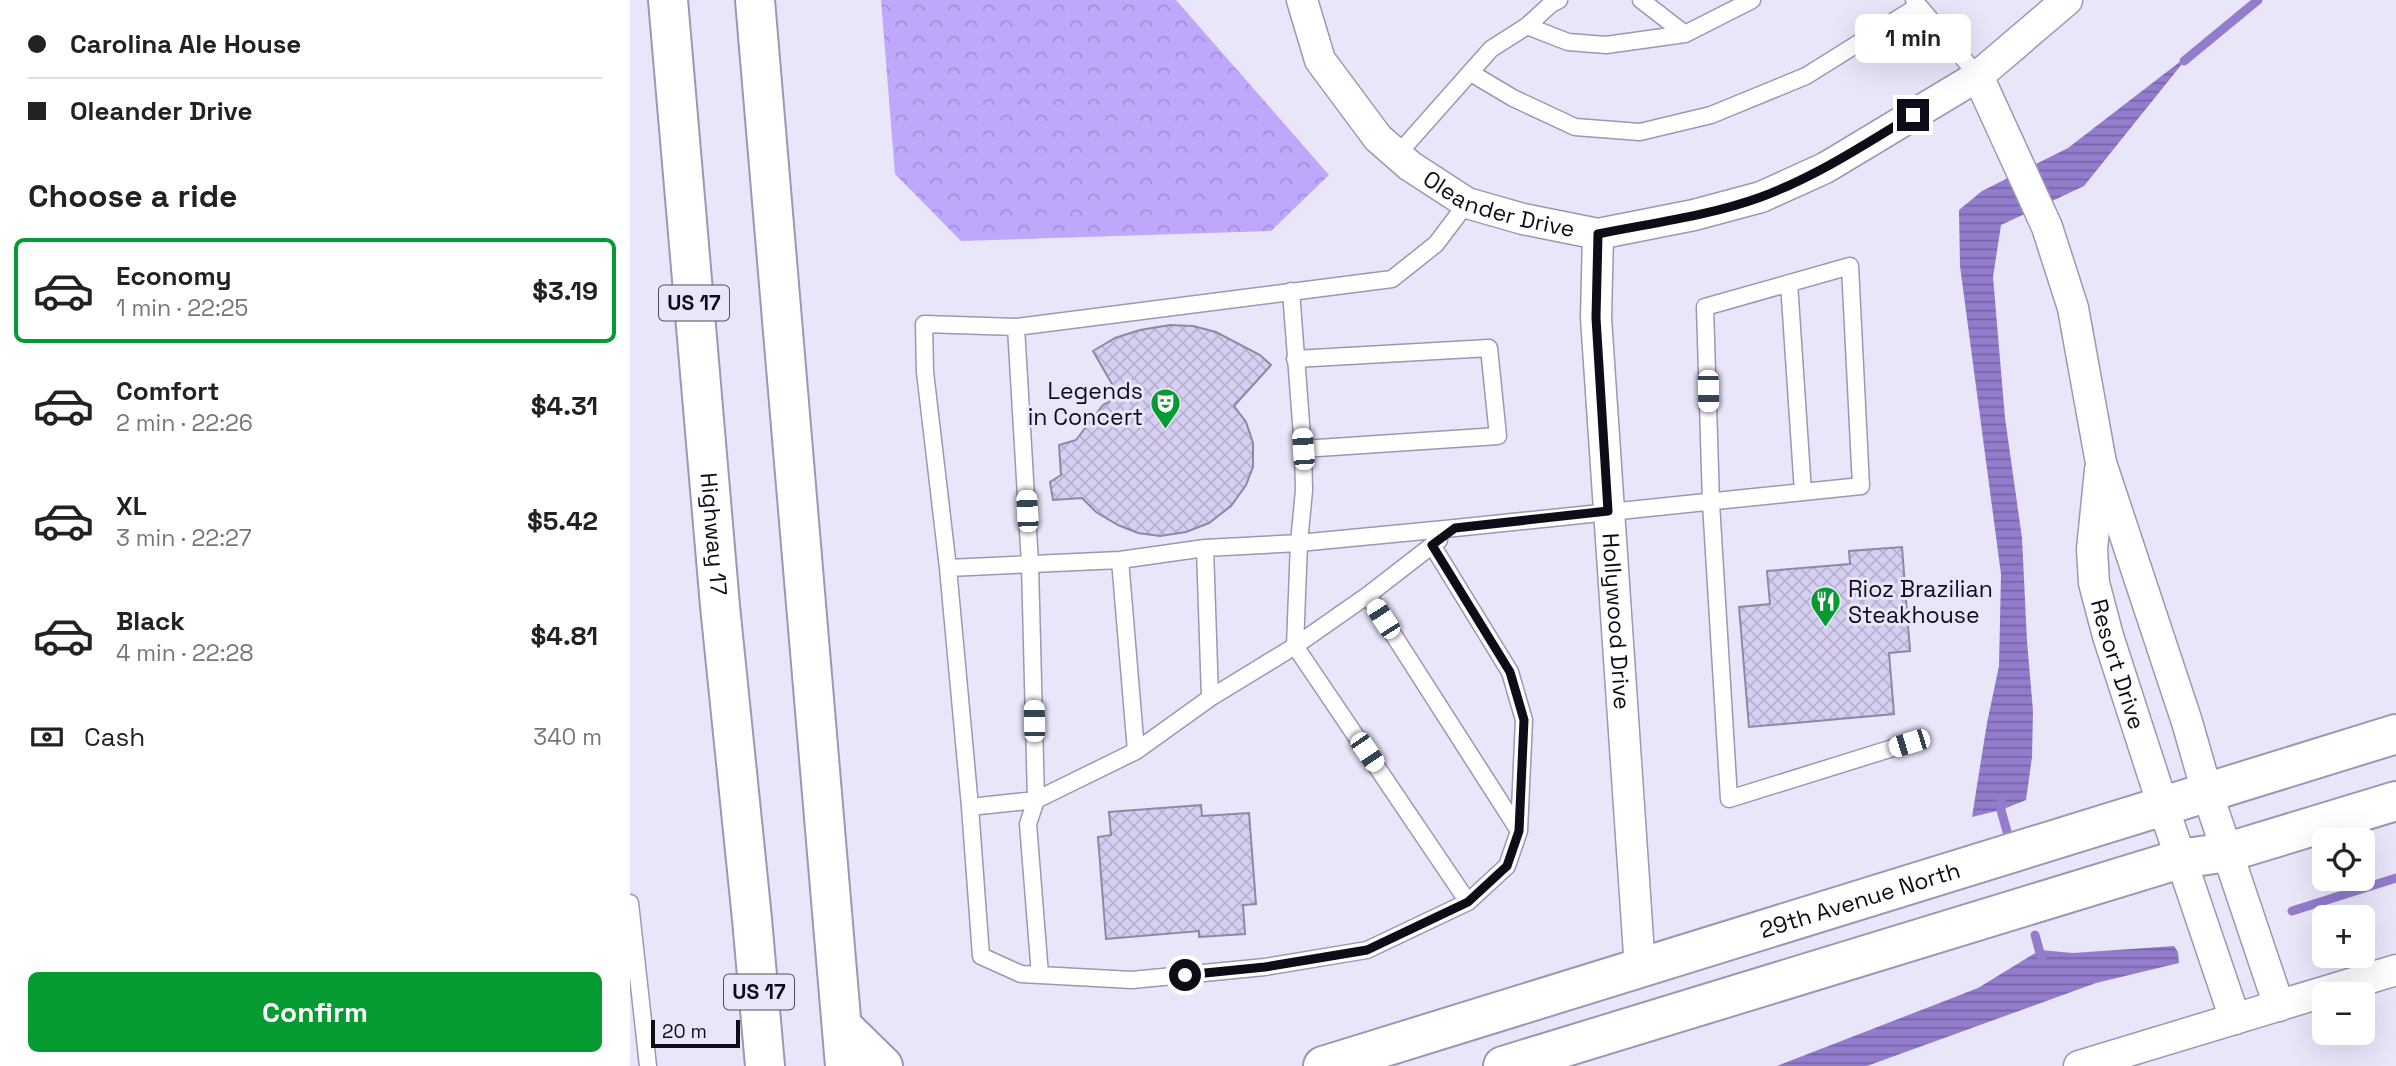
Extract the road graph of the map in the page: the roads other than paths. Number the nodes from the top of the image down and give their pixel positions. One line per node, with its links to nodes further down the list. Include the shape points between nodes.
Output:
1 (668, 0): 55 (main road, Highway 17 / US 17)
2 (755, 0): 53 (main road)
3 (1302, 0): 13 (street, Oleander Drive, via 1320,60 1378,138)
4 (1559, 0): 9 (lane)
5 (1641, 0): 10 (lane)
6 (1752, 0): 10 (lane)
7 (2067, 0): 12 (street, Oleander Drive)
8 (1916, 3): 11 (lane, via 1806,76 1711,115 1640,132 1575,127); 12 (lane)
9 (1527, 26): 10 (lane, via 1568,43 1606,45); 11 (lane, via 1491,48)
10 (1685, 34)
11 (1471, 73): 13 (lane)
12 (1978, 76): 15 (street, Oleander Drive, via 1825,168 1761,197); 21 (street, Resort Drive, via 2046,227 2073,308)
13 (1397, 155): 14 (street, Oleander Drive)
14 (1468, 204): 15 (street, Oleander Drive); 17 (lane, via 1436,244 1392,279)
15 (1598, 234): 24 (street, Hollywood Drive, via 1596,318)
16 (1789, 284): 22 (lane); 22 (lane, via 1850,266 1861,485); 23 (lane, via 1705,307)
17 (1291, 291): 18 (lane); 19 (lane)
18 (1016, 327): 30 (lane); 31 (lane, via 924,324 925,372)
19 (1296, 359): 20 (lane); 20 (lane, via 1489,348 1498,436)
20 (1303, 449): 26 (lane)
21 (2101, 463): 38 (street, Resort Drive); 41 (street, Resort Drive, via 2092,549 2094,583)
22 (1803, 492): 23 (lane)
23 (1711, 503): 24 (lane); 36 (lane, via 1729,799)
24 (1608, 511): 25 (lane); 48 (street, Hollywood Drive)
25 (1455, 528): 26 (lane); 27 (lane)
26 (1299, 542): 28 (lane); 33 (lane)
27 (1432, 545): 32 (lane); 43 (lane, via 1510,672 1524,720)
28 (1205, 548): 29 (lane); 34 (lane)
29 (1120, 560): 30 (lane); 37 (lane)
30 (1030, 564): 31 (lane); 39 (lane)
31 (947, 568): 42 (lane)
32 (1368, 595): 33 (lane); 43 (lane)
33 (1295, 646): 34 (lane); 46 (lane)
34 (1210, 698): 37 (lane)
35 (2396, 734): 38 (main road, 29th Avenue North)
36 (1909, 743)
37 (1136, 751): 39 (lane)
38 (2207, 792): 41 (main road, 29th Avenue North); 44 (street, Resort Drive)
39 (1036, 800): 42 (lane); 50 (lane, via 1028,824)
40 (2396, 801): 44 (main road)
41 (2163, 806): 45 (street, Resort Drive); 48 (main road, 29th Avenue North)
42 (970, 807): 50 (lane, via 981,956 1021,974)
43 (1519, 831): 46 (lane, via 1507,866)
44 (2228, 852): 45 (main road); 51 (street, Resort Drive)
45 (2180, 859): 52 (street, Resort Drive); 59 (main road)
46 (1468, 902): 50 (lane, via 1367,950 1132,981)
47 (630, 903): 54 (lane)
48 (1640, 969): 58 (main road, 29th Avenue North)
49 (2396, 970): 51 (street)
50 (1040, 975)
51 (2279, 1006): 52 (street)
52 (2235, 1019): 60 (street)
53 (842, 1026): 56 (main road); 57 (main road)
54 (648, 1066)
55 (765, 1066)
56 (845, 1066)
57 (883, 1066)
58 (1323, 1066)
59 (1503, 1066)
60 (2079, 1066)

